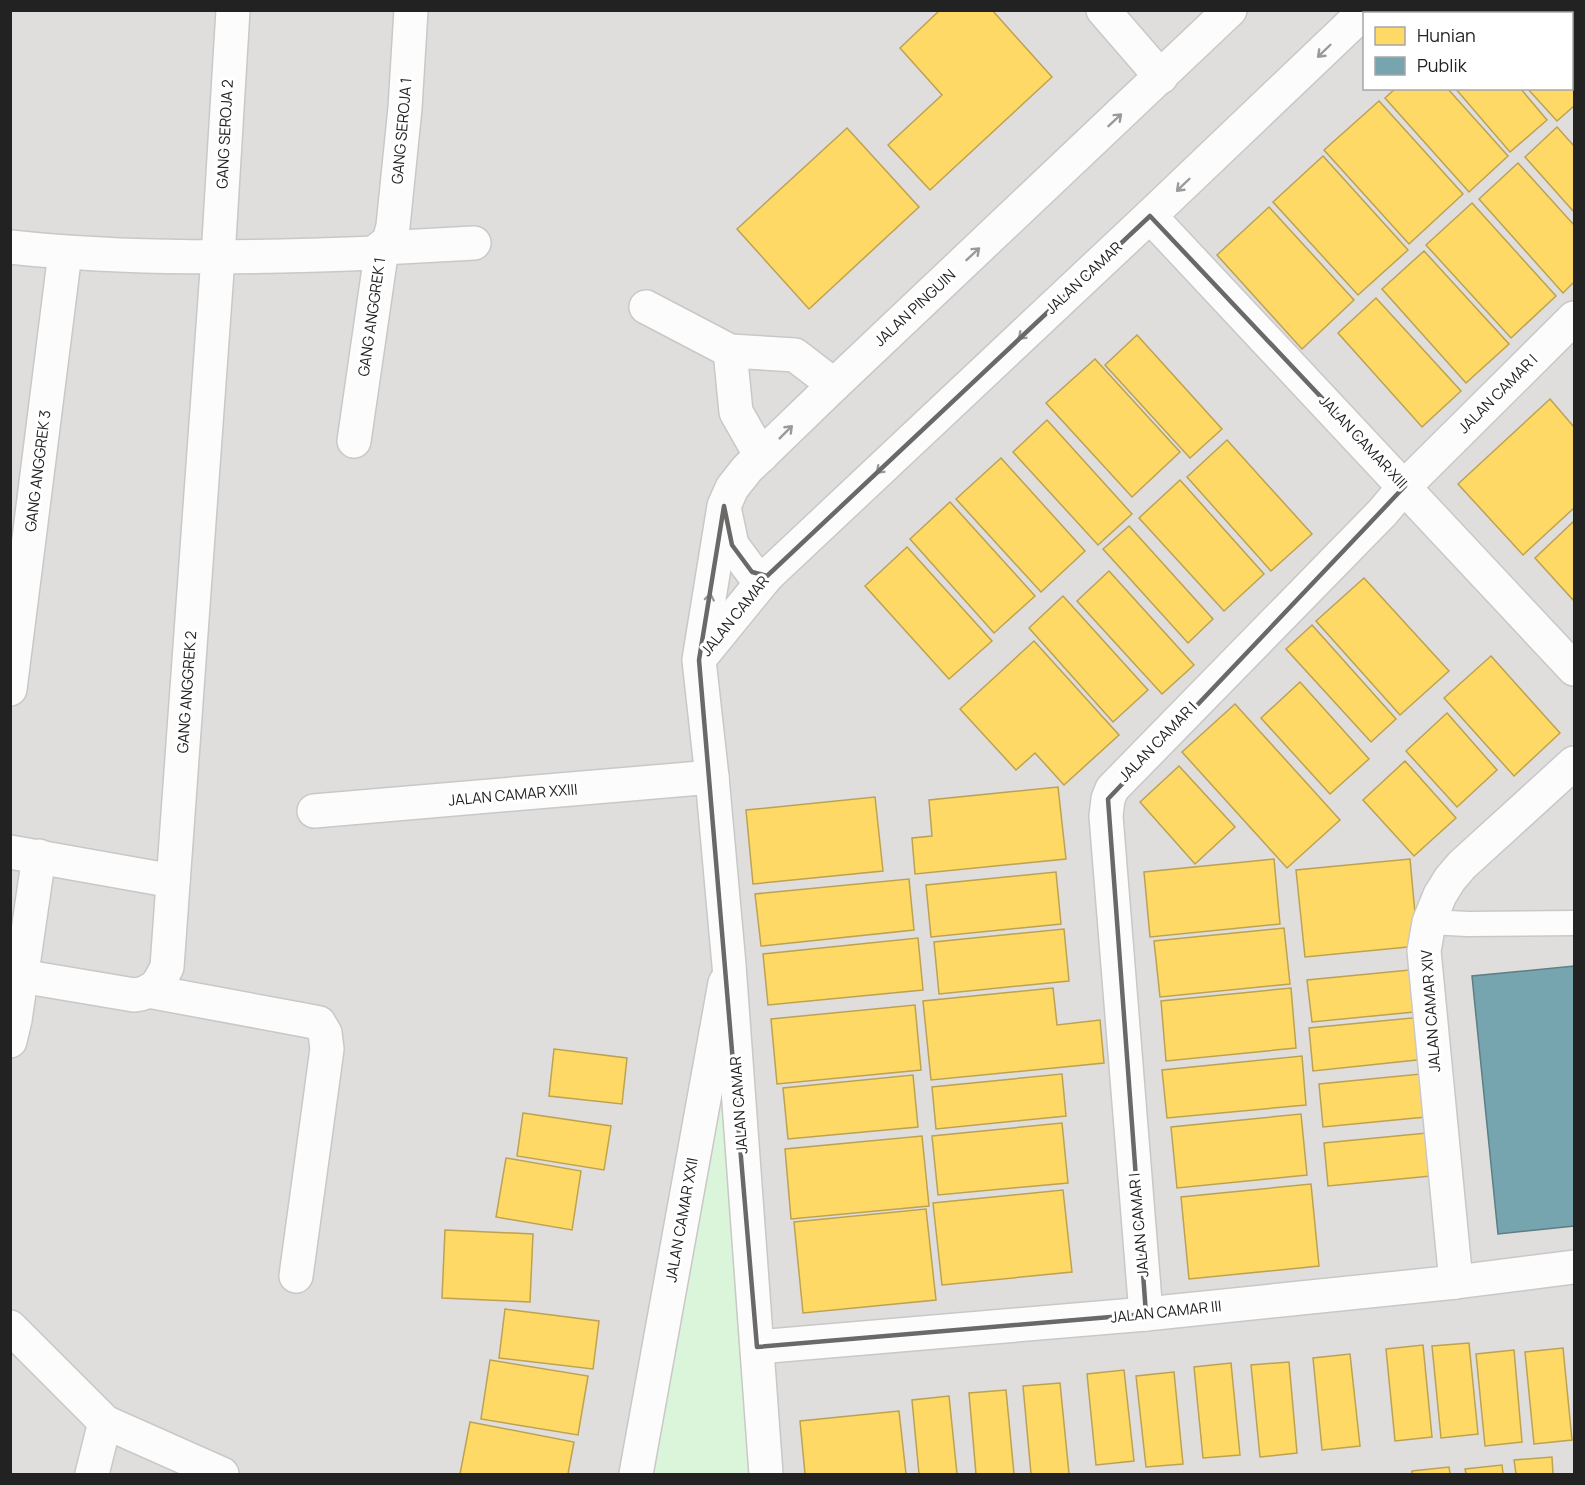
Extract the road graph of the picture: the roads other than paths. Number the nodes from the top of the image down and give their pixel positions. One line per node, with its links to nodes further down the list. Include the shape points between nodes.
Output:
1 (232, 10): 12 (street, GANG SEROJA 2)
2 (411, 10): 10 (street, GANG SEROJA 1, via 393,226 389,241)
3 (1102, 10): 6 (street)
4 (1230, 10): 6 (street, JALAN PINGUIN)
5 (1363, 13): 7 (street, JALAN CAMAR, one-way to 7)
6 (1161, 77): 16 (street, JALAN PINGUIN, one-way to 6)
7 (1150, 216): 19 (street, JALAN CAMAR XIII); 21 (street, JALAN CAMAR, one-way to 21)
8 (474, 243): 10 (street, GANG ANGGREK 1)
9 (10, 247): 11 (street)
10 (382, 248): 12 (street, via 374,253); 17 (street, GANG ANGGREK 1)
11 (65, 253): 12 (street); 24 (street, GANG ANGGREK 3)
12 (218, 257): 29 (street, GANG ANGGREK 2)
13 (646, 307): 15 (street)
14 (1575, 318): 19 (street, JALAN CAMAR I)
15 (730, 351): 16 (street, via 795,355); 18 (street, via 736,412)
16 (834, 385): 18 (street, JALAN PINGUIN, one-way to 16)
17 (354, 441)
18 (761, 456): 20 (street, JALAN PINGUIN, via 732,488)
19 (1405, 486): 23 (street, JALAN CAMAR XIII); 39 (street, JALAN CAMAR I, via 1112,789 1108,799 1106,816)
20 (724, 506): 21 (street, via 732,545 752,572); 22 (street, JALAN PINGUIN, one-way to 20)
21 (767, 576): 22 (street, JALAN CAMAR)
22 (699, 660): 26 (street, JALAN CAMAR)
23 (1575, 669)
24 (10, 689)
25 (1575, 763): 30 (street, JALAN CAMAR XIV, via 1462,865 1440,896)
26 (712, 777): 27 (street, JALAN CAMAR XXIII); 32 (street, JALAN CAMAR)
27 (314, 811)
28 (25, 854): 29 (street); 33 (street)
29 (173, 881): 34 (street, GANG ANGGREK 2, via 167,967 160,982)
30 (1429, 922): 31 (lane); 38 (street, JALAN CAMAR XIV, via 1424,951)
31 (1575, 923)
32 (729, 965): 41 (street, JALAN CAMAR); 45 (street, JALAN CAMAR XXII)
33 (21, 976): 34 (street, via 129,995); 35 (street)
34 (148, 991): 37 (street, via 319,1023 325,1033 327,1049)
35 (10, 1041)
36 (1575, 1267): 38 (street, JALAN CAMAR III)
37 (296, 1276)
38 (1456, 1282): 39 (street, JALAN CAMAR III)
39 (1146, 1314): 41 (street, JALAN CAMAR III)
40 (10, 1328): 42 (street)
41 (757, 1347): 46 (street, JALAN CAMAR)
42 (105, 1422): 43 (street); 44 (street)
43 (92, 1474)
44 (222, 1474)
45 (636, 1474)
46 (766, 1474)

